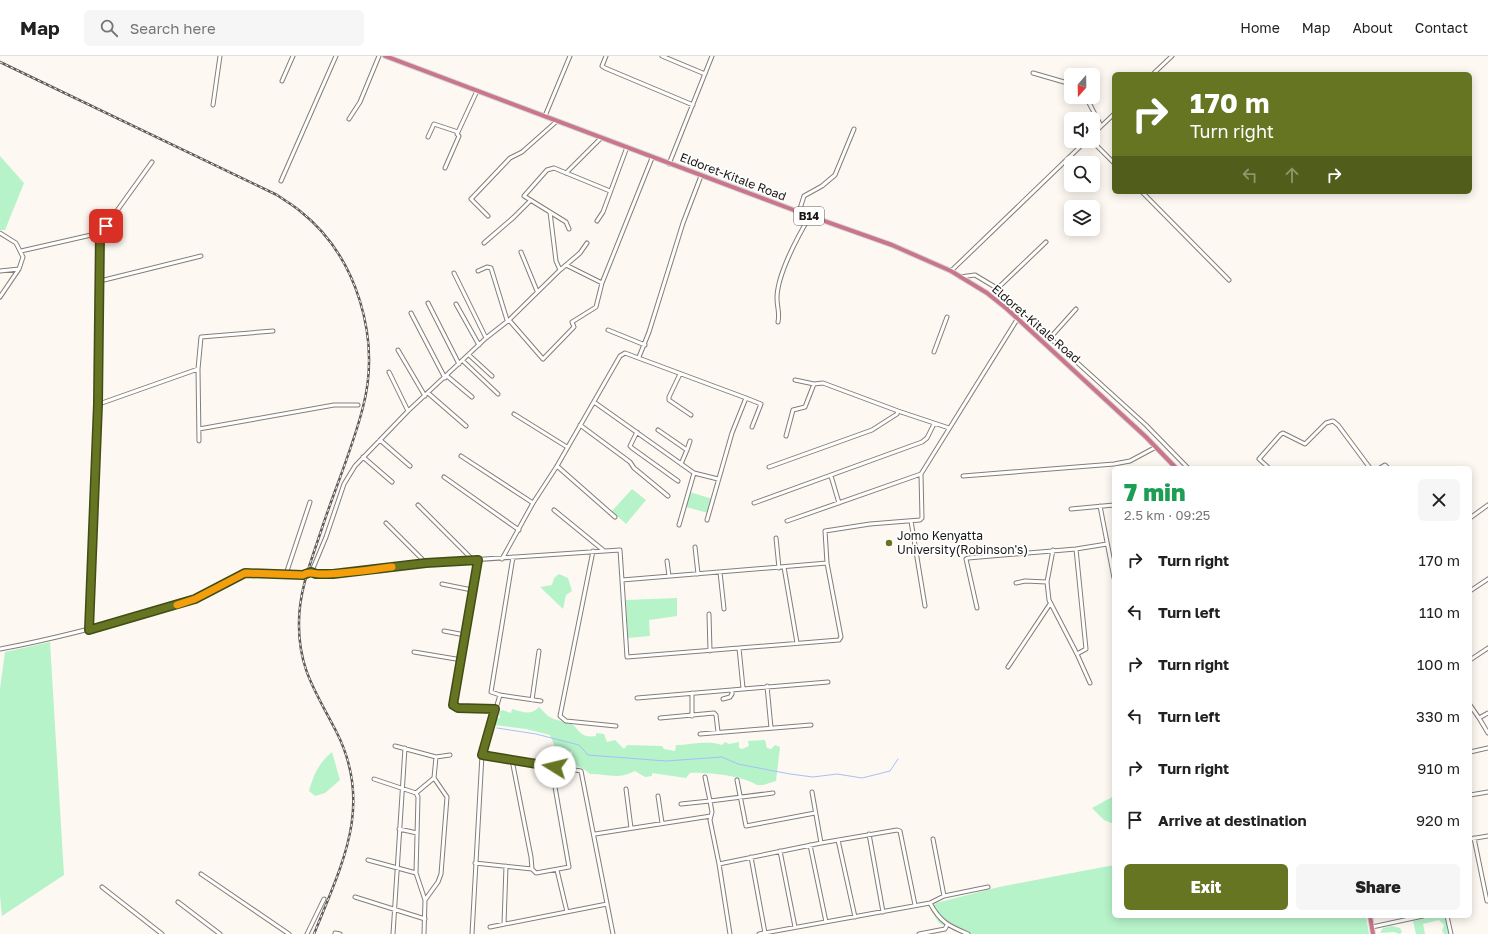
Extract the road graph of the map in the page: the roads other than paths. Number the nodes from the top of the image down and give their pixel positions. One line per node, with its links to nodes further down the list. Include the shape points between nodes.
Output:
1 (220, 56): 18 (street)
2 (293, 56): 14 (street)
3 (336, 56): 39 (street)
4 (379, 56): 22 (street, via 360,102)
5 (385, 56): 16 (highway, Eldoret-Kitale Road / B14)
6 (570, 56): 20 (street)
7 (606, 56): 19 (street, via 602,66 604,68)
8 (662, 56): 13 (street)
9 (712, 56): 13 (street)
10 (1172, 56): 11 (street)
11 (1155, 72)
12 (1033, 73): 15 (street)
13 (705, 74): 19 (street)
14 (282, 81)
15 (1064, 82)
16 (477, 91): 20 (highway, Eldoret-Kitale Road / B14); 26 (street)
17 (1090, 104): 24 (street)
18 (213, 105)
19 (693, 105): 35 (street)
20 (545, 116): 23 (highway, Eldoret-Kitale Road / B14)
21 (1112, 116): 24 (street)
22 (349, 119)
23 (557, 120): 28 (highway, Eldoret-Kitale Road / B14); 45 (street, via 522,152 510,158 471,199)
24 (1101, 126)
25 (854, 129): 44 (street, via 835,175 804,196)
26 (458, 132): 27 (street, via 434,124); 36 (street, via 459,136)
27 (428, 137)
28 (601, 138): 29 (highway, Eldoret-Kitale Road / B14); 37 (street)
29 (627, 147): 32 (highway, Eldoret-Kitale Road / B14); 40 (street)
30 (1079, 148): 62 (street)
31 (1099, 148): 33 (street)
32 (652, 158): 35 (highway, Eldoret-Kitale Road / B14); 67 (street)
33 (1112, 161)
34 (152, 162): 50 (street)
35 (669, 164): 38 (highway, Eldoret-Kitale Road / B14)
36 (446, 168)
37 (566, 173): 40 (street); 42 (street, via 554,168 547,170 525,193 524,196)
38 (701, 176): 44 (highway, Eldoret-Kitale Road / B14); 82 (street, via 683,223)
39 (281, 181)
40 (610, 191): 47 (street, via 603,212)
41 (1144, 194): 65 (street)
42 (530, 201): 43 (street); 52 (street)
43 (550, 212): 48 (street, via 568,224); 59 (street, via 556,261)
44 (799, 212): 46 (highway, Eldoret-Kitale Road / B14)
45 (488, 216)
46 (810, 216): 62 (highway, Eldoret-Kitale Road / B14, via 892,245); 77 (street, via 799,233 783,272 777,298 780,313)
47 (596, 221)
48 (569, 229)
49 (0, 232): 54 (street, via 11,238)
50 (100, 233): 54 (street); 66 (street)
51 (1046, 242): 64 (street, via 1000,286 995,287 975,275)
52 (484, 243)
53 (587, 243): 57 (street)
54 (21, 250): 58 (street, via 23,261)
55 (521, 252): 68 (street)
56 (201, 256): 66 (street)
57 (566, 266): 59 (street); 67 (street)
58 (19, 269): 60 (street); 69 (street)
59 (560, 270): 68 (street)
60 (0, 271)
61 (478, 271): 76 (street, via 487,267 492,268)
62 (951, 271): 64 (highway, Eldoret-Kitale Road / B14)
63 (454, 273): 80 (street)
64 (960, 277): 75 (highway, Eldoret-Kitale Road / B14, via 987,293)
65 (1229, 280)
66 (100, 281): 102 (street)
67 (602, 283): 76 (street, via 596,307 572,322 574,327 543,359)
68 (537, 291): 76 (street)
69 (0, 296)
70 (428, 303): 88 (street)
71 (456, 304): 81 (street)
72 (1076, 309): 129 (street, via 1050,338 1146,425)
73 (411, 313): 93 (street)
74 (947, 317): 84 (street)
75 (1018, 318): 112 (street); 121 (highway, Eldoret-Kitale Road / B14)
76 (508, 320): 80 (street)
77 (778, 322)
78 (608, 330): 82 (street)
79 (273, 331): 89 (street, via 202,336 199,341)
80 (486, 338): 81 (street)
81 (479, 345): 85 (street)
82 (645, 345): 86 (street)
83 (398, 350): 98 (street)
84 (934, 352)
85 (469, 354): 87 (street); 92 (street)
86 (639, 357): 91 (street); 101 (street, via 626,353 620,356)
87 (463, 361): 88 (street); 97 (street)
88 (459, 364): 93 (street)
89 (198, 369): 102 (street); 113 (street)
90 (389, 372): 104 (street)
91 (680, 374): 100 (street); 107 (street, via 669,400)
92 (492, 376)
93 (446, 377): 96 (street); 99 (street)
94 (795, 380): 95 (street)
95 (814, 384): 105 (street, via 823,383); 116 (street, via 805,407 794,410)
96 (428, 393): 98 (street); 110 (street)
97 (498, 394)
98 (425, 396): 104 (street)
99 (472, 397)
100 (746, 398): 111 (street, via 761,404); 138 (street)
101 (594, 402): 109 (street); 115 (street)
102 (98, 404): 194 (street)
103 (358, 405): 113 (street, via 334,405)
104 (408, 411): 117 (street)
105 (898, 411): 108 (street); 132 (street, via 872,430)
106 (514, 414): 120 (street)
107 (691, 415)
108 (934, 424): 112 (street); 135 (street, via 922,442)
109 (580, 425): 120 (street); 141 (street, via 630,462)
110 (466, 426)
111 (752, 427)
112 (949, 428): 134 (street)
113 (199, 429): 118 (street)
114 (658, 430): 122 (street)
115 (637, 432): 125 (street); 139 (street, via 630,446)
116 (786, 436)
117 (380, 440): 124 (street); 126 (street)
118 (199, 441)
119 (690, 441): 122 (street)
120 (567, 447): 127 (street)
121 (1156, 447): 128 (highway, Eldoret-Kitale Road / B14); 136 (street, via 1130,461 1114,464)
122 (687, 450): 125 (street)
123 (461, 456): 144 (street)
124 (363, 457): 140 (street); 177 (street, via 348,475)
125 (681, 464): 133 (street)
126 (410, 466)
127 (557, 466): 144 (street); 152 (street)
128 (1174, 466)
129 (1186, 466)
130 (1268, 466): 131 (street, via 1259,459 1280,434 1283,432 1305,444 1326,424 1333,421)
131 (1369, 466)
132 (769, 467)
133 (694, 473): 138 (street); 158 (street)
134 (921, 474): 145 (street); 156 (street, via 922,518)
135 (831, 476): 143 (street); 145 (street)
136 (963, 476)
137 (444, 477): 159 (street)
138 (718, 479): 154 (street)
139 (678, 481)
140 (392, 482)
141 (668, 496)
142 (310, 502): 179 (street)
143 (754, 502)
144 (533, 503): 159 (street)
145 (839, 503): 155 (street)
146 (418, 505): 170 (street)
147 (1112, 505): 149 (street)
148 (1488, 505): 153 (street)
149 (1100, 506): 150 (street); 161 (street)
150 (1071, 509)
151 (554, 510): 164 (street)
152 (614, 517)
153 (1472, 517)
154 (707, 520)
155 (787, 521)
156 (910, 521): 173 (street, via 825,531); 190 (street)
157 (386, 523): 172 (street)
158 (679, 525)
159 (519, 530): 169 (street)
160 (776, 538): 174 (street)
161 (1107, 544): 163 (street); 168 (street)
162 (695, 547): 180 (street)
163 (1076, 549): 165 (street); 204 (street, via 1086,649)
164 (603, 550): 166 (street); 183 (street, via 620,550)
165 (1053, 550): 184 (street); 191 (street, via 966,559)
166 (593, 551): 167 (street); 226 (street, via 560,716 566,721)
167 (513, 557): 169 (street); 214 (street, via 491,690 492,693)
168 (1110, 558): 176 (street)
169 (502, 559): 170 (street)
170 (476, 560): 172 (street); 187 (street)
171 (667, 561): 181 (street)
172 (426, 563): 177 (street, via 333,574)
173 (827, 563): 175 (street); 197 (street, via 841,637 839,640)
174 (779, 568): 175 (street); 178 (street)
175 (784, 568): 197 (street)
176 (1112, 568)
177 (311, 572): 179 (street, via 303,575)
178 (720, 572): 180 (street); 192 (street)
179 (286, 574): 194 (street, via 245,573 195,599)
180 (698, 574): 181 (street)
181 (669, 576): 183 (street)
182 (1488, 579): 188 (street)
183 (622, 580): 202 (street, via 627,657)
184 (1047, 582): 185 (street); 189 (street)
185 (1016, 583)
186 (442, 584): 187 (street)
187 (472, 590): 196 (street)
188 (1472, 590)
189 (1050, 604): 204 (street); 207 (street)
190 (925, 606)
191 (978, 608)
192 (724, 609)
193 (709, 614): 202 (street)
194 (89, 630): 200 (street)
195 (444, 631): 196 (street)
196 (465, 635): 206 (street)
197 (797, 643): 198 (street)
198 (739, 648): 202 (street); 211 (street)
199 (1488, 648): 205 (street)
200 (0, 649)
201 (539, 651): 217 (street)
202 (710, 651)
203 (414, 652): 206 (street)
204 (1076, 654): 209 (street)
205 (1472, 659)
206 (462, 660): 220 (street, via 454,707)
207 (1008, 667)
208 (828, 682): 210 (street)
209 (1090, 683)
210 (767, 686): 211 (street); 227 (street)
211 (743, 688): 212 (street)
212 (732, 690): 213 (street); 216 (street, via 730,697)
213 (692, 694): 215 (street); 222 (street)
214 (500, 695): 217 (street); 220 (street)
215 (637, 698)
216 (723, 699)
217 (532, 700): 218 (street)
218 (541, 701)
219 (1472, 708): 224 (street)
220 (495, 709): 236 (street)
221 (1488, 713): 224 (street)
222 (692, 716): 223 (street); 228 (street, via 715,714)
223 (660, 718)
224 (1479, 718): 229 (street)
225 (811, 725): 227 (street)
226 (616, 726)
227 (771, 728): 228 (street)
228 (718, 732): 230 (street)
229 (1488, 732)
230 (700, 734)
231 (395, 746): 232 (street)
232 (405, 748): 237 (street); 244 (street)
233 (1488, 748): 234 (street)
234 (1472, 752)
235 (450, 755): 237 (street)
236 (482, 755): 238 (street); 272 (street)
237 (436, 757): 240 (street)
238 (512, 760): 261 (street, via 581,771); 276 (street)
239 (705, 777): 253 (street)
240 (434, 778): 248 (street); 285 (street, via 447,797 446,820 441,874)
241 (374, 779): 244 (street)
242 (737, 780): 252 (street)
243 (555, 787): 277 (street, via 569,865 568,868)
244 (402, 788): 248 (street); 258 (street)
245 (626, 789): 259 (street)
246 (812, 792): 255 (street)
247 (1488, 792): 251 (street)
248 (416, 793): 260 (street)
249 (773, 793): 252 (street)
250 (658, 796): 257 (street)
251 (1472, 796)
252 (741, 798): 253 (street); 255 (street, via 746,826)
253 (710, 800): 254 (street); 256 (street)
254 (681, 804)
255 (815, 813): 267 (street)
256 (710, 816): 257 (street); 273 (street)
257 (662, 823): 259 (street)
258 (399, 828): 260 (street); 275 (street)
259 (631, 828): 261 (street)
260 (417, 833): 279 (street)
261 (594, 834): 289 (street)
262 (869, 834): 265 (street); 290 (street, via 900,831); 293 (street)
263 (1488, 836): 264 (street)
264 (1472, 838): 286 (street)
265 (838, 840): 267 (street); 294 (street)
266 (933, 840): 282 (street)
267 (821, 842): 268 (street)
268 (810, 845): 269 (street); 299 (street)
269 (780, 851): 270 (street); 303 (street)
270 (751, 857): 273 (street); 306 (street)
271 (368, 860): 275 (street)
272 (475, 863): 274 (street); 314 (street)
273 (719, 864): 316 (street)
274 (506, 866): 276 (street); 300 (street)
275 (397, 868): 279 (street); 291 (street)
276 (532, 868): 277 (street, via 536,873)
277 (557, 870): 292 (street)
278 (201, 874): 309 (street)
279 (416, 874): 285 (street)
280 (102, 887): 307 (street)
281 (988, 887): 282 (street)
282 (944, 896): 288 (street)
283 (355, 897): 291 (street)
284 (324, 899): 310 (street)
285 (425, 900): 298 (street)
286 (1487, 900)
287 (178, 902): 308 (street)
288 (930, 903): 290 (street); 301 (street)
289 (607, 904): 292 (street); 315 (street)
290 (914, 905): 293 (street)
291 (394, 910): 298 (street); 312 (street)
292 (567, 912): 300 (street)
293 (883, 912): 294 (street)
294 (855, 917): 299 (street)
295 (1370, 918): 304 (highway)
296 (1414, 918): 304 (street)
297 (1447, 918): 321 (street)
298 (425, 919): 313 (street)
299 (826, 922): 303 (street)
300 (504, 924): 302 (street)
301 (947, 925): 318 (street, via 945,929); 319 (street)
302 (490, 927)
303 (795, 927): 306 (street)
304 (1372, 927): 320 (highway)
305 (335, 933): 311 (street)
306 (765, 933): 317 (street)
307 (162, 934)
308 (220, 934)
309 (289, 934)
310 (307, 934)
311 (340, 934)
312 (393, 934)
313 (424, 934)
314 (472, 934)
315 (613, 934)
316 (730, 934)
317 (759, 934)
318 (919, 934)
319 (968, 934)
320 (1373, 934)
321 (1451, 934)

